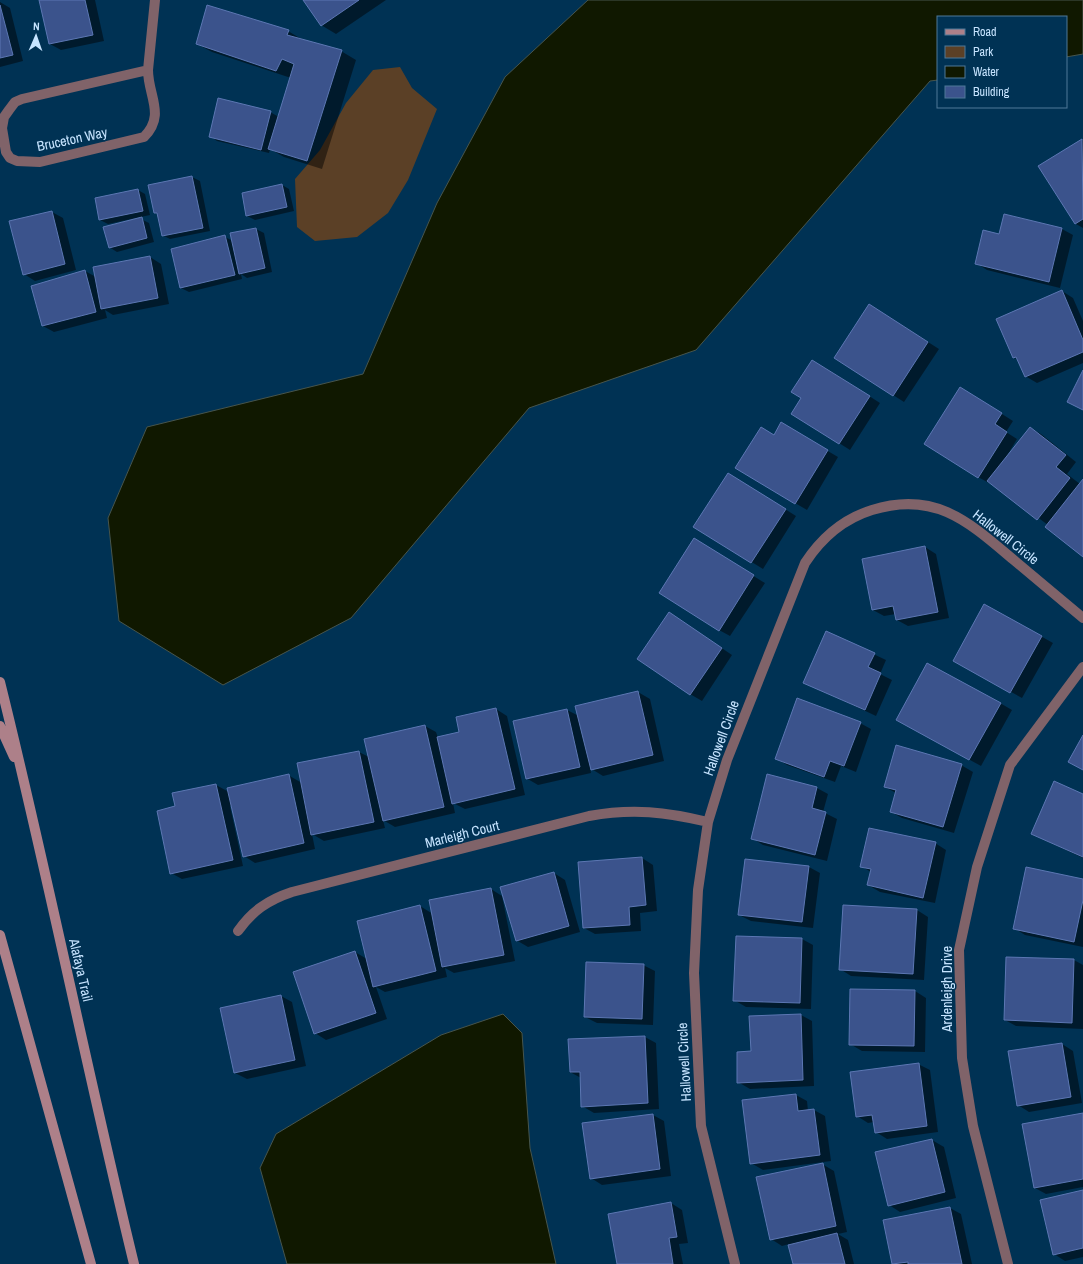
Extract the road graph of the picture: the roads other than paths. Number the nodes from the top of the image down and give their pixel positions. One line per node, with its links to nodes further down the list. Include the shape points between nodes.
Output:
1 (155, 0): 2 (street, Bruceton Way)
2 (149, 65): 2 (street, Bruceton Way, via 15,102 4,117 2,128 6,152 16,161 40,162 144,137 152,129 156,118 148,82)
3 (1083, 618): 8 (street, Hallowell Circle, via 971,524 948,512 904,504 860,514 827,535 805,563 736,734)
4 (1083, 667): 14 (street, Ardenleigh Drive, via 1010,765 977,867 959,950 962,1058 973,1126)
5 (0, 682): 7 (main road, Alafaya Trail)
6 (0, 726): 7 (main road)
7 (25, 783): 12 (main road, Alafaya Trail)
8 (708, 822): 9 (street, Marleigh Court, via 645,811 589,816 276,897 260,906); 13 (street, Hallowell Circle, via 698,890 694,973 701,1126)
9 (238, 931)
10 (0, 935): 11 (main road)
11 (91, 1264)
12 (134, 1264)
13 (735, 1264)
14 (1008, 1264)

